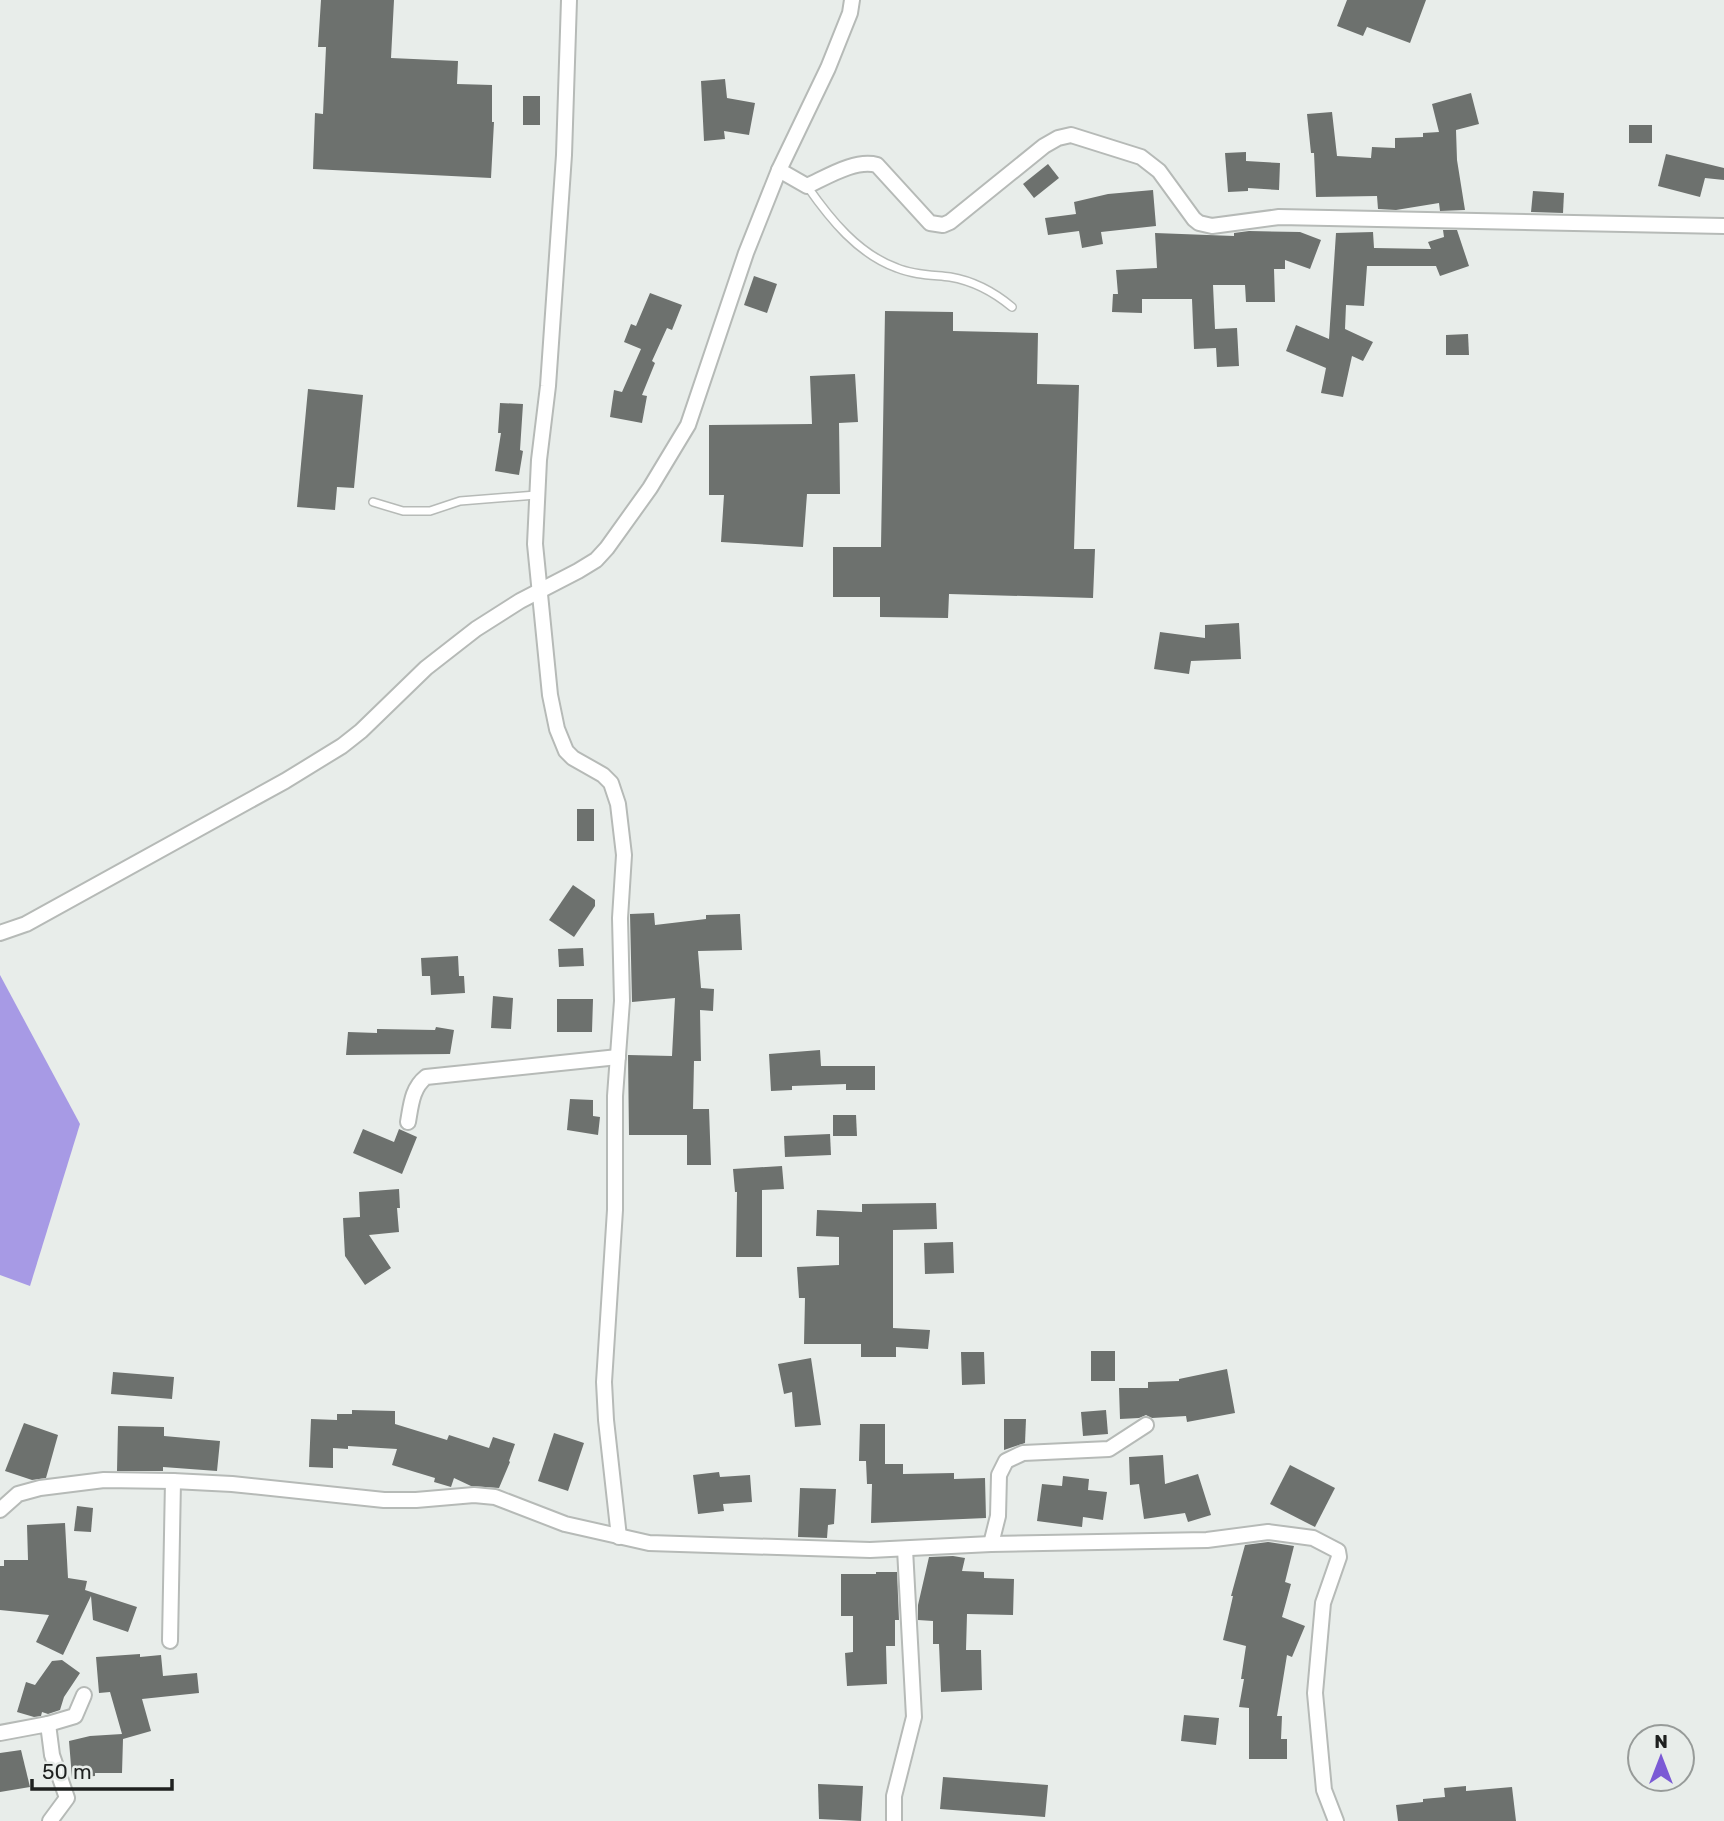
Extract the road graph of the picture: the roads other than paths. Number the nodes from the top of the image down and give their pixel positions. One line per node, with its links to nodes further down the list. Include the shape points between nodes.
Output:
1 (569, 0): 7 (street, via 563,168)
2 (852, 0): 3 (street, via 828,68)
3 (779, 170): 4 (street); 9 (street, via 746,253 696,407 676,447 607,548 587,565)
4 (807, 186): 5 (street, via 868,162 877,165 930,223 943,225 1044,146 1072,135 1147,160 1194,219 1212,226 1279,217); 6 (lane, via 828,215 874,257 898,269 975,284)
5 (1724, 226)
6 (1012, 307)
7 (536, 495): 8 (lane, via 460,501 430,511 403,511); 9 (street)
8 (373, 502)
9 (539, 590): 10 (street, via 442,655 342,746 38,917); 11 (street, via 550,695 561,741 573,758 611,783 618,804 624,855)
10 (0, 933)
11 (618, 1057): 12 (street, via 426,1077 418,1083); 16 (street, via 615,1209 604,1382)
12 (408, 1122)
13 (1146, 1425): 17 (street, via 1109,1449 1023,1453 1006,1461 999,1475 998,1516)
14 (173, 1481): 15 (street, via 104,1480 40,1488 18,1494); 16 (street, via 384,1500 495,1497 565,1524); 19 (street)
15 (0, 1510)
16 (619, 1537): 18 (street, via 649,1543)
17 (991, 1544): 18 (street); 25 (street, via 1206,1540 1268,1532 1313,1538 1338,1551 1323,1603 1315,1693 1324,1790)
18 (905, 1549): 24 (street, via 914,1717 894,1796)
19 (170, 1641)
20 (84, 1695): 21 (street, via 75,1716)
21 (48, 1724): 22 (street); 23 (street, via 66,1798)
22 (0, 1733)
23 (50, 1821)
24 (894, 1821)
25 (1336, 1821)

